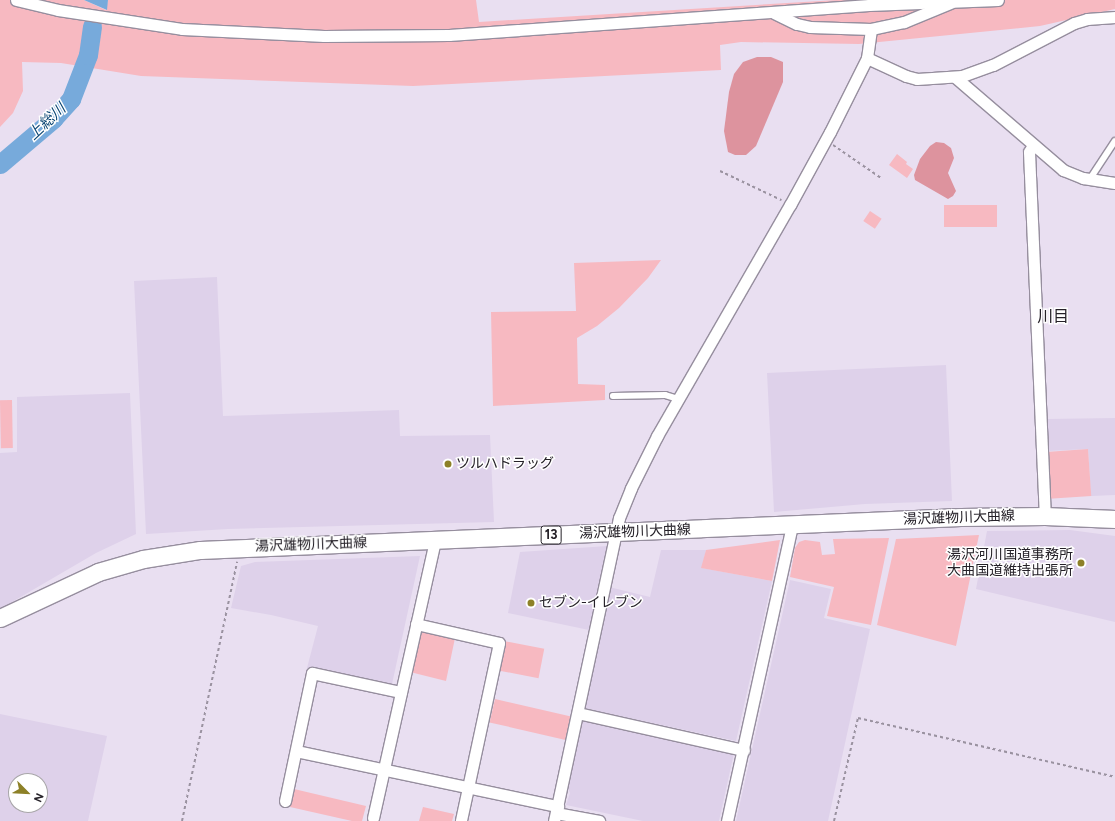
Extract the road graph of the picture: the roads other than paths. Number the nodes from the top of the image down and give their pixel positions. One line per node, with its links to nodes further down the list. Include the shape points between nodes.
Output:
1 (16, 0): 4 (street, via 58,10 182,29 324,36 449,35)
2 (998, 0): 3 (street)
3 (952, 2): 4 (street); 6 (street, via 904,22)
4 (773, 12): 6 (street, via 797,24 810,27)
5 (1115, 17): 8 (street, via 1087,19 1074,23 993,65)
6 (871, 29): 7 (street)
7 (867, 58): 8 (street, via 917,79); 14 (street, via 790,205)
8 (955, 77): 10 (street)
9 (1115, 141): 11 (lane)
10 (1033, 145): 11 (street, via 1063,170); 15 (street, via 1029,152)
11 (1089, 179): 12 (street)
12 (1115, 184)
13 (613, 396): 14 (lane, via 666,395)
14 (678, 399): 18 (street, via 631,488)
15 (1045, 516): 16 (main road, 湯沢雄物川大曲線 / 13); 17 (main road, 湯沢雄物川大曲線 / 13, via 960,517)
16 (1115, 519)
17 (792, 525): 18 (main road, 湯沢雄物川大曲線 / 13); 24 (street)
18 (616, 532): 19 (main road, 湯沢雄物川大曲線 / 13); 23 (street)
19 (435, 540): 20 (main road, 湯沢雄物川大曲線 / 13, via 240,547 200,550 136,561 98,572); 21 (street)
20 (0, 618)
21 (416, 624): 22 (street); 27 (street, via 499,643)
22 (401, 692): 25 (street, via 312,673); 26 (street)
23 (578, 713): 24 (street); 29 (street)
24 (744, 750): 33 (street)
25 (296, 751): 26 (street); 28 (street)
26 (384, 770): 27 (street); 30 (street)
27 (468, 788): 29 (street); 31 (street)
28 (285, 801)
29 (556, 813): 32 (street)
30 (373, 818)
31 (461, 821)
32 (599, 821)
33 (727, 821)

